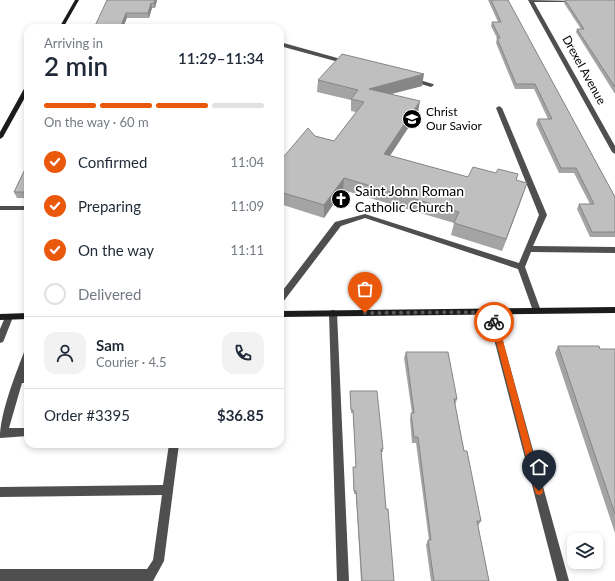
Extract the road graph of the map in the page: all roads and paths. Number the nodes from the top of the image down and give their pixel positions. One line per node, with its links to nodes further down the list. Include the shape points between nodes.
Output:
1 (77, 0): 4 (street)
2 (530, 0): 3 (street); 12 (street, Drexel Avenue)
3 (584, 0)
4 (63, 24)
5 (284, 45): 6 (street)
6 (356, 64)
7 (409, 79): 8 (street)
8 (431, 85)
9 (24, 94): 11 (street)
10 (499, 108): 15 (street, via 543,215)
11 (0, 137)
12 (615, 152)
13 (0, 208): 14 (street)
14 (24, 208)
15 (529, 249): 16 (street); 17 (street)
16 (615, 250)
17 (521, 267): 18 (street, via 365,216 338,224); 20 (street)
18 (284, 295)
19 (615, 310): 20 (street)
20 (538, 311): 21 (street)
21 (491, 312): 22 (street); 37 (street)
22 (333, 313): 23 (street); 36 (street)
23 (284, 314)
24 (9, 316): 25 (street); 26 (street); 27 (street)
25 (24, 316)
26 (0, 317)
27 (0, 340)
28 (23, 379): 30 (street)
29 (24, 432): 30 (street)
30 (2, 434)
31 (173, 448): 32 (street)
32 (168, 490): 33 (street); 35 (street, via 158,561)
33 (0, 492)
34 (0, 575): 35 (street)
35 (148, 578)
36 (343, 581)
37 (563, 581)

